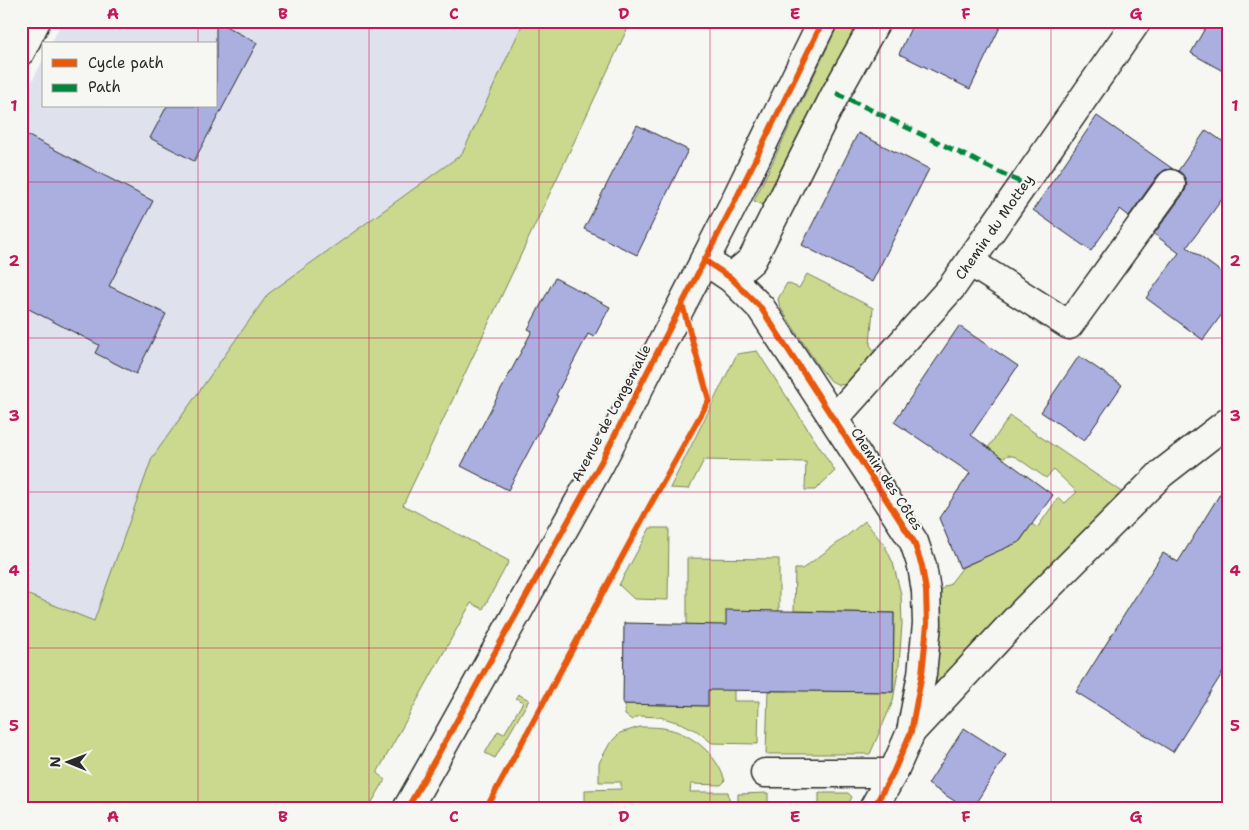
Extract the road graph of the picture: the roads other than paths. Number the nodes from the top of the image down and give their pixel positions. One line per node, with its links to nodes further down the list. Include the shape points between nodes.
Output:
1 (36, 21): 5 (street)
2 (822, 21): 7 (street, Avenue de Longemalle)
3 (876, 21): 9 (street, via 752,260)
4 (1137, 21): 8 (street, Chemin du Mottey)
5 (21, 51)
6 (1170, 184): 8 (street, via 1069,325)
7 (704, 260): 9 (street, Chemin des Côtes); 15 (street, Avenue de Longemalle, via 600,464)
8 (970, 262): 10 (street, Chemin du Mottey, via 952,287)
9 (731, 278): 10 (street, Chemin des Côtes, via 761,308)
10 (834, 420): 12 (street, Chemin des Côtes, via 914,542 922,566 927,624)
11 (1228, 422): 12 (street, Chemin des Côtes, via 1161,474 1023,612)
12 (912, 732): 14 (street, Chemin des Côtes)
13 (765, 773): 14 (street)
14 (893, 773): 16 (street, Chemin des Côtes)
15 (406, 809)
16 (873, 809)

